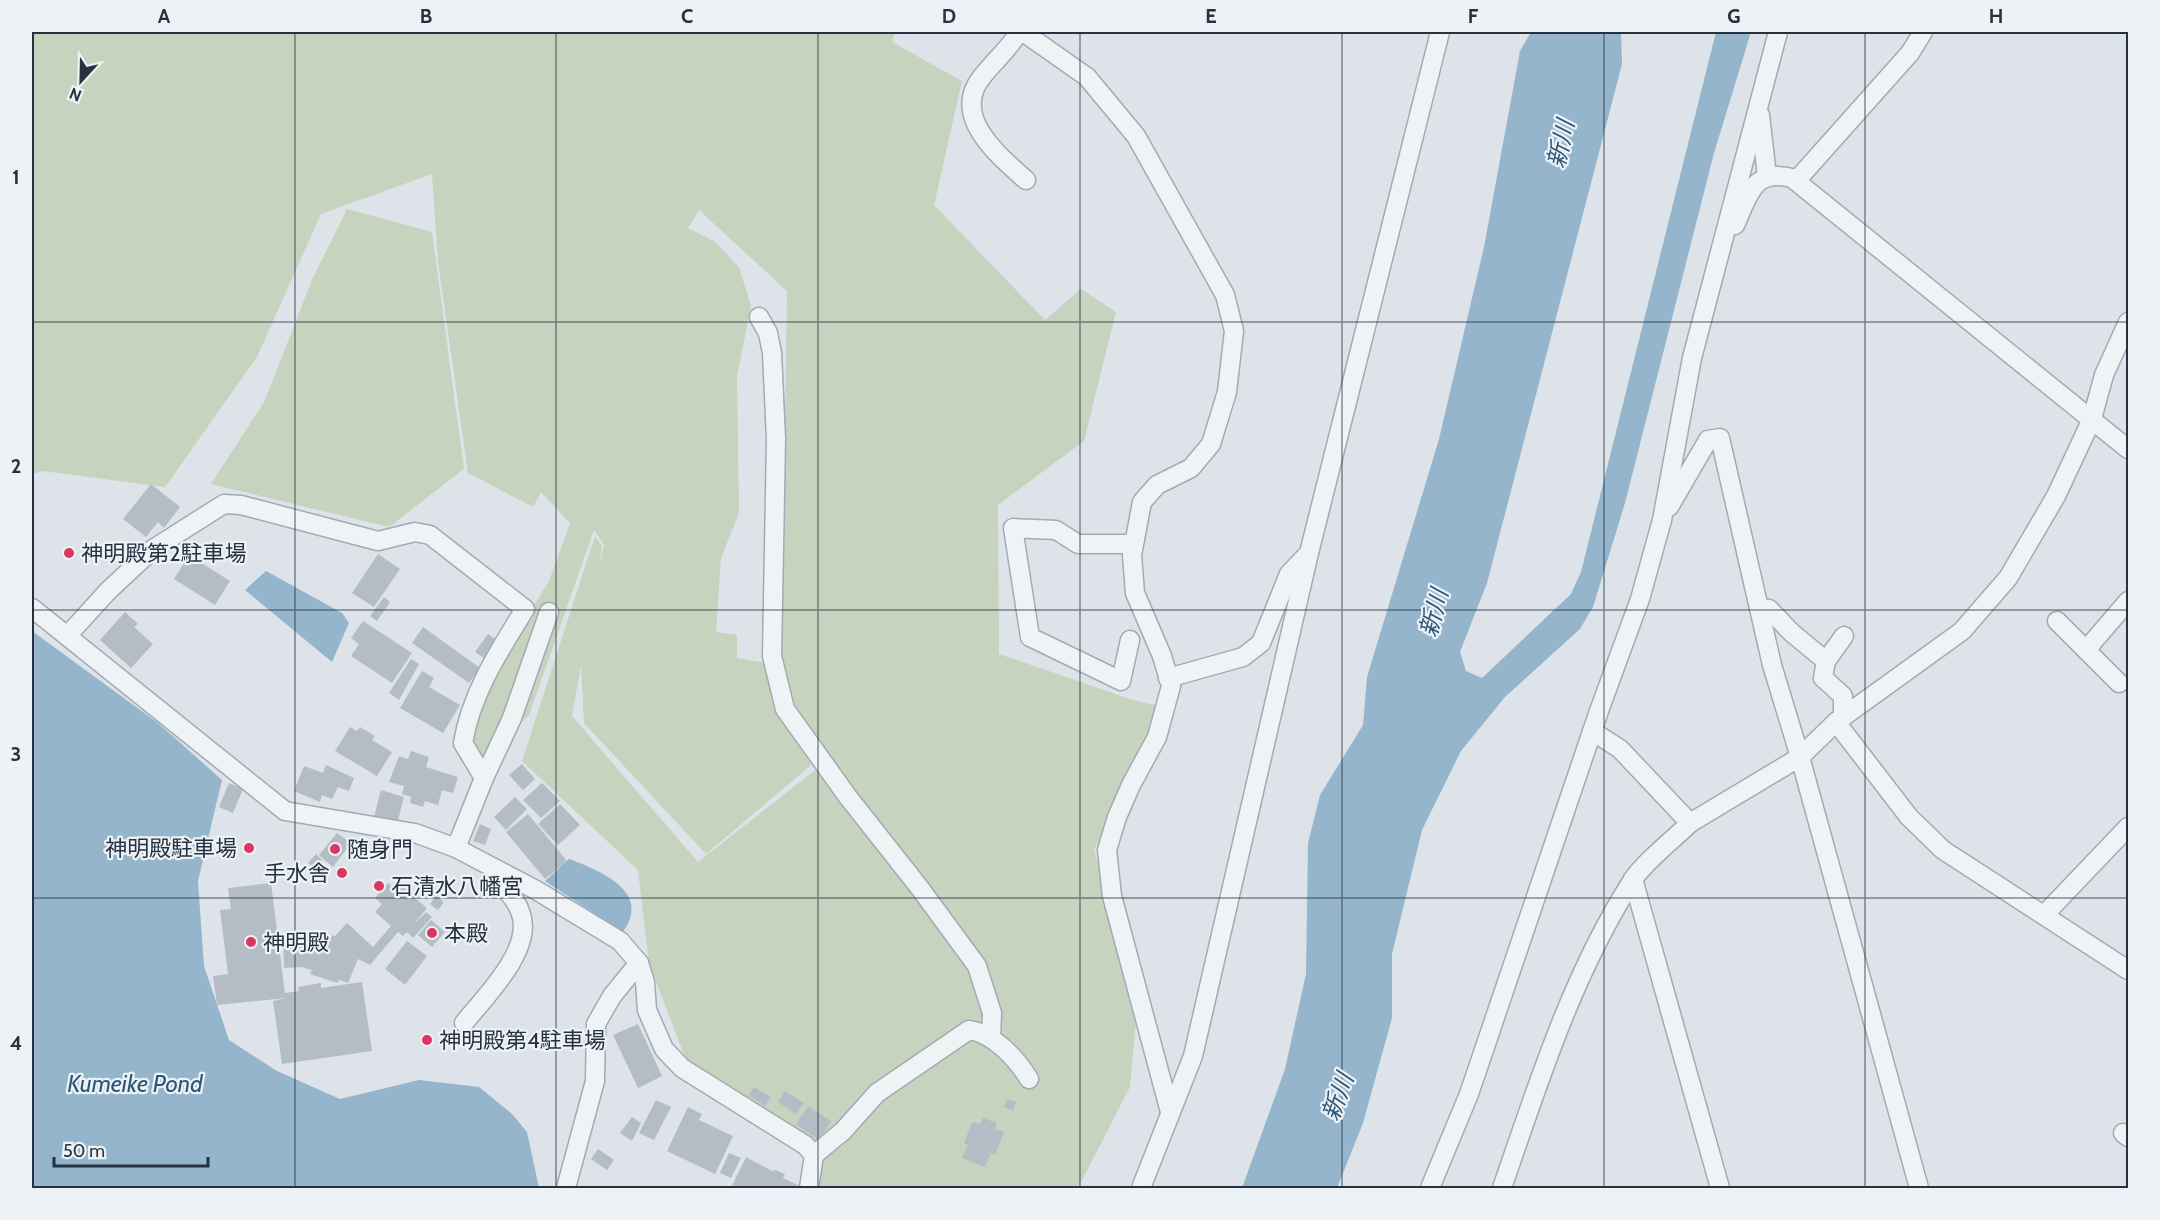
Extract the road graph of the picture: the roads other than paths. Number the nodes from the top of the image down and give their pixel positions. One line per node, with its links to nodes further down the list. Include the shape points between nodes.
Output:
1 (1021, 32): 7 (street, via 980,79 971,101 977,127 990,148); 15 (street, via 1087,77 1136,136 1225,295 1234,331 1227,393 1211,444 1191,468 1157,485 1142,502)
2 (1440, 32): 16 (street)
3 (1778, 32): 5 (street)
4 (1923, 32): 8 (street, via 1910,53)
5 (1759, 102): 6 (street); 9 (street)
6 (1767, 176): 8 (street, via 1777,174); 9 (street, via 1754,186)
7 (1026, 180)
8 (1796, 181): 12 (street)
9 (1716, 264): 14 (street, via 1692,358)
10 (759, 317): 42 (street, via 768,333 772,353 776,439 772,656 785,709 977,966 992,1013)
11 (2128, 322): 12 (street, via 2104,375)
12 (2092, 418): 13 (street); 29 (street, via 2056,496 2008,578 1962,632)
13 (2128, 449)
14 (1662, 520): 19 (street, via 1708,440 1720,438); 30 (street, via 1640,599)
15 (1134, 544): 24 (street, via 1078,544 1056,530 1013,528 1030,637 1121,681); 27 (street, via 1135,593)
16 (1309, 554): 27 (street, via 1288,574 1261,643 1243,657); 44 (street, via 1193,1056)
17 (2128, 601): 25 (street)
18 (32, 608): 22 (street)
19 (1759, 608): 26 (street, via 1769,609); 31 (street)
20 (549, 612): 32 (street, via 512,718)
21 (2058, 621): 25 (street)
22 (67, 636): 32 (street, via 153,549 224,504 378,541 422,532 525,609 491,664 466,723 463,743); 35 (street, via 285,811 416,833)
23 (1844, 636): 26 (street)
24 (1130, 640)
25 (2086, 650): 28 (street)
26 (1826, 661): 29 (street, via 1823,678 1843,696)
27 (1168, 678): 44 (street, via 1171,686 1157,737 1117,816 1107,850 1112,896)
28 (2119, 683)
29 (1840, 719): 31 (street); 38 (street, via 1909,817 1942,850)
30 (1592, 731): 33 (street, via 1620,749); 49 (street, via 1469,1094)
31 (1800, 757): 33 (street); 52 (street)
32 (484, 778): 35 (street)
33 (1690, 823): 36 (street)
34 (2128, 827): 38 (street)
35 (456, 848): 39 (street, via 594,923 620,940)
36 (1633, 879): 50 (street, via 1585,967); 51 (street)
37 (496, 880): 41 (street, via 521,914 522,936 503,975)
38 (2044, 915): 40 (street)
39 (639, 963): 45 (street, via 647,1010 664,1049 682,1068 805,1145); 46 (street, via 612,996 597,1024 593,1090)
40 (2128, 970)
41 (464, 1023)
42 (991, 1038): 43 (street); 45 (street, via 969,1030 877,1093 843,1131)
43 (1029, 1078)
44 (1170, 1112): 48 (street)
45 (814, 1155): 47 (street)
46 (566, 1188)
47 (809, 1188)
48 (1141, 1188)
49 (1430, 1188)
50 (1502, 1188)
51 (1720, 1188)
52 (1919, 1188)

